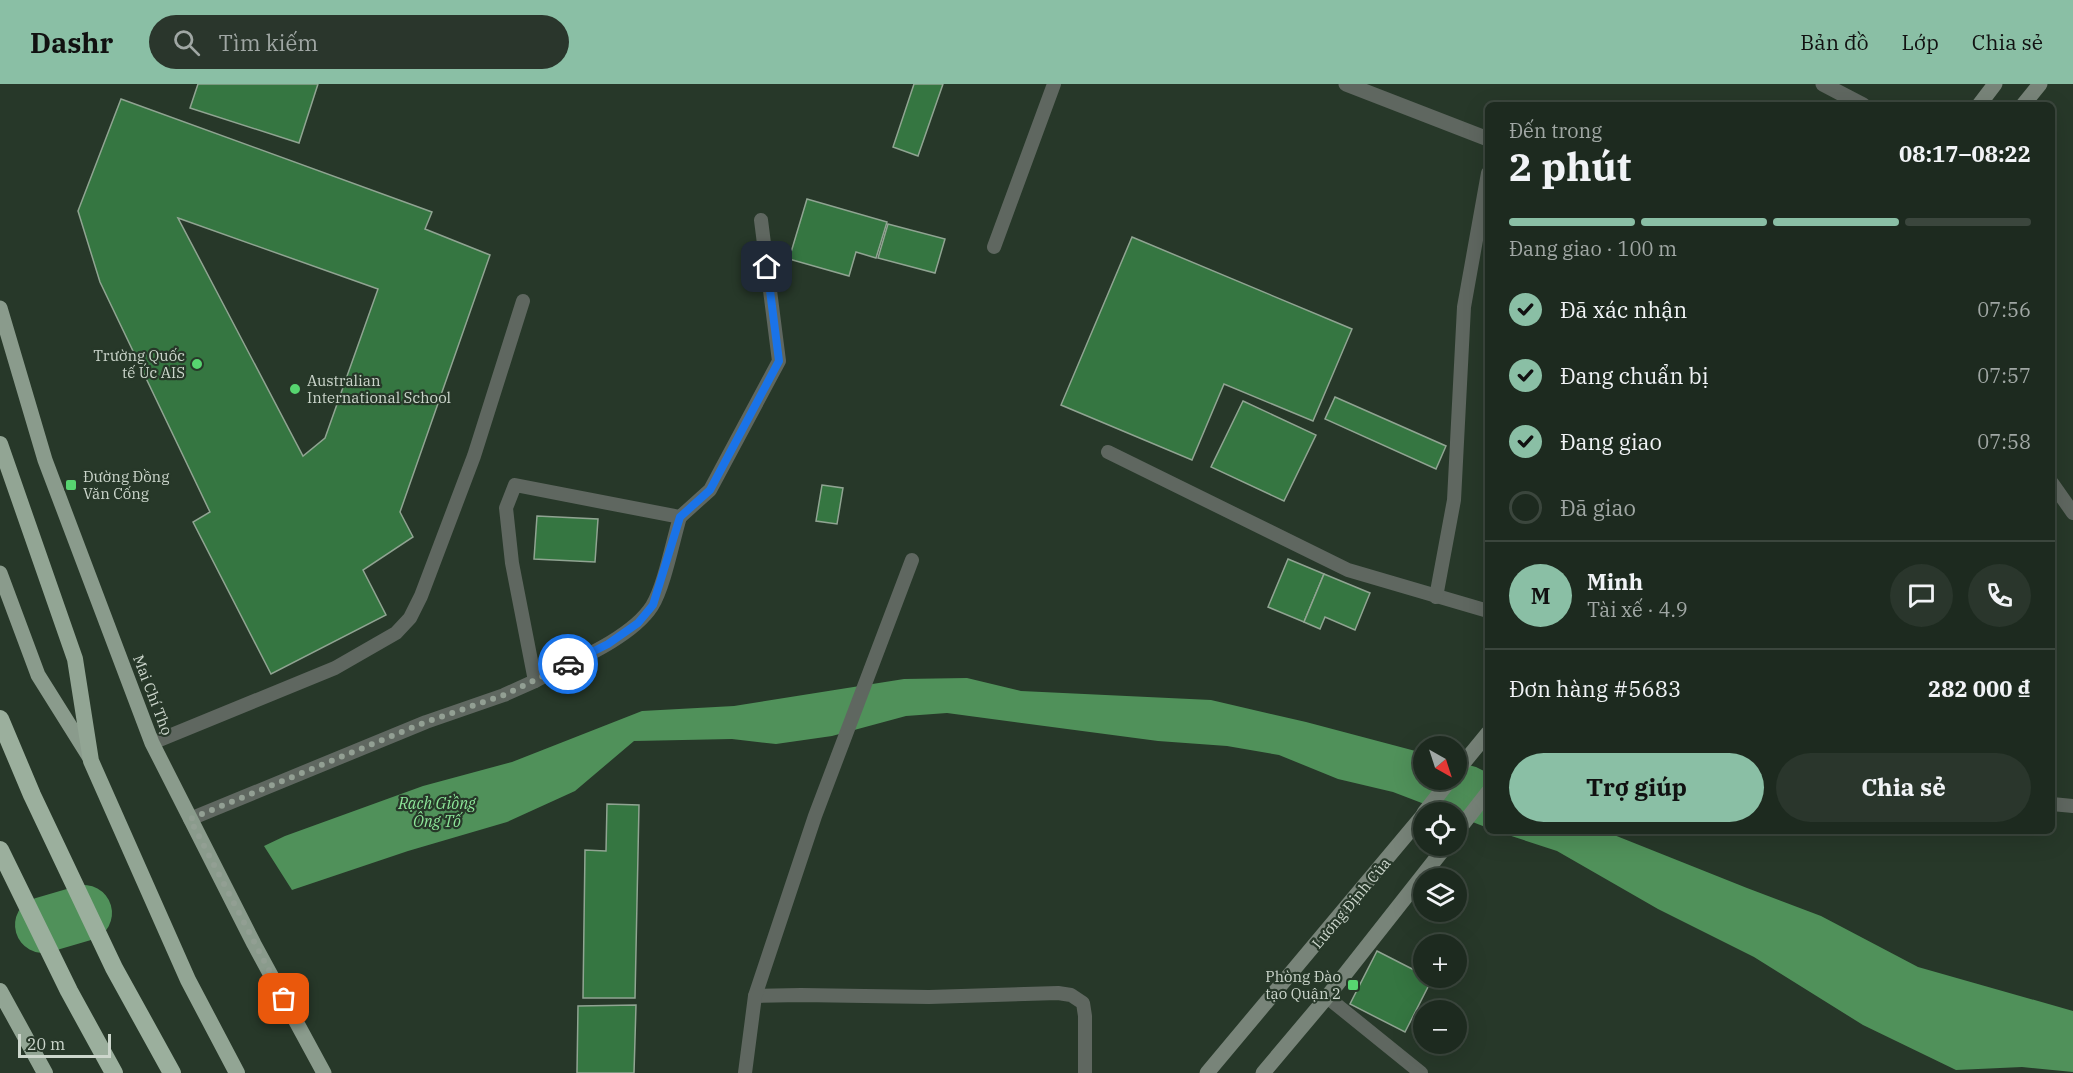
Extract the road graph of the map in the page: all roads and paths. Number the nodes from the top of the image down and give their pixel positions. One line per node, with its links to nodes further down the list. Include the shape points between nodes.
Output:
1 (1054, 84): 12 (lane)
2 (1346, 84): 9 (street)
3 (1823, 84): 6 (street)
4 (1995, 84): 7 (main road)
5 (2040, 84): 8 (main road)
6 (1857, 102)
7 (1981, 102)
8 (2025, 102)
9 (1485, 139)
10 (1485, 190): 22 (lane, via 1464,307 1454,500)
11 (761, 220): 19 (lane, via 779,361 710,490)
12 (994, 247)
13 (523, 301): 27 (lane, via 474,456 410,618 396,633 335,668)
14 (0, 308): 27 (main road, Mai Chí Thọ, via 45,460)
15 (0, 444): 29 (highway, via 75,659)
16 (1108, 452): 22 (lane, via 1348,570)
17 (2055, 487): 18 (lane)
18 (2073, 513)
19 (680, 517): 24 (lane, via 653,605 638,623 608,644); 24 (lane, via 515,485 506,508 512,563)
20 (912, 560): 41 (lane, via 815,816)
21 (0, 573): 29 (main road, via 38,675)
22 (1436, 597): 23 (lane)
23 (1485, 610)
24 (535, 681): 35 (lane)
25 (0, 719): 45 (highway, via 114,968)
26 (1485, 737): 28 (main road)
27 (152, 743): 35 (main road, Mai Chí Thọ)
28 (1467, 759)
29 (91, 761): 46 (highway, via 188,980)
30 (1442, 790): 32 (main road, Lương Định Của)
31 (1485, 796): 36 (main road)
32 (1433, 802)
33 (2055, 804): 34 (lane)
34 (2073, 806)
35 (190, 819): 47 (main road, Mai Chí Thọ)
36 (1467, 819)
37 (1413, 828): 50 (main road, Lương Định Của)
38 (0, 850): 44 (highway)
39 (1438, 856): 42 (main road)
40 (0, 991): 43 (highway)
41 (755, 996): 48 (lane); 49 (lane, via 929,998 1071,994 1083,1003)
42 (1327, 997): 51 (main road); 52 (lane)
43 (45, 1073)
44 (114, 1073)
45 (172, 1073)
46 (237, 1073)
47 (324, 1073)
48 (745, 1073)
49 (1085, 1073)
50 (1207, 1073)
51 (1263, 1073)
52 (1421, 1073)

